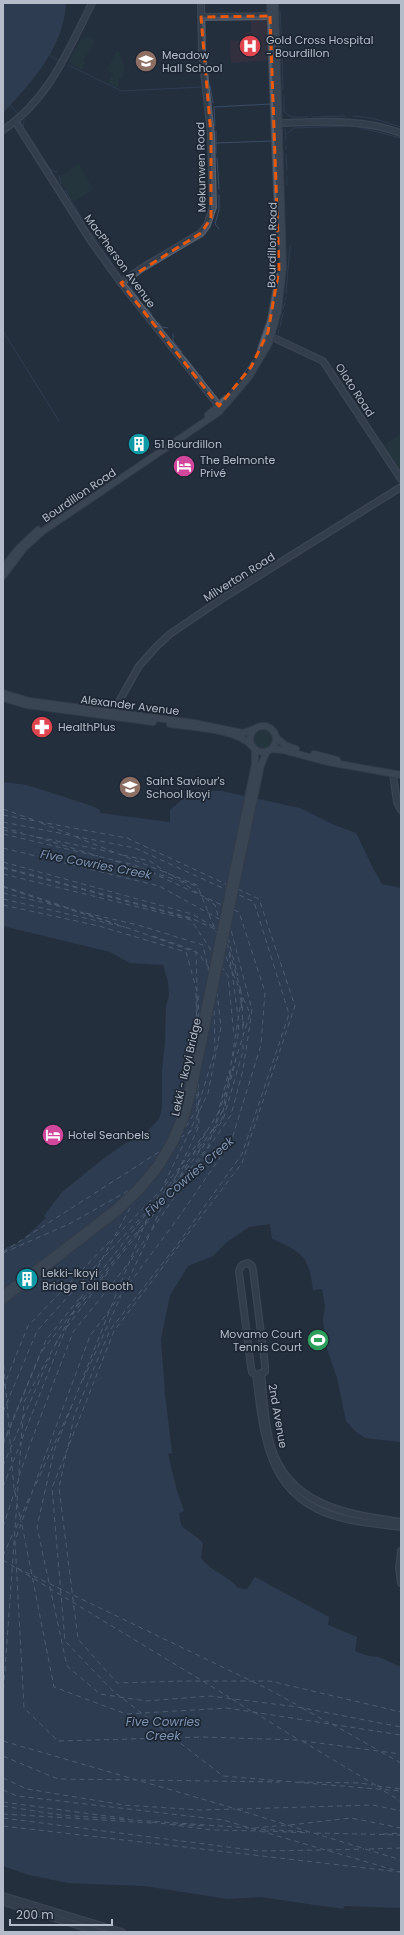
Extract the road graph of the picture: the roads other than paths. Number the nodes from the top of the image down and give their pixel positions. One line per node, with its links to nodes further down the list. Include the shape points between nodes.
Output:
1 (92, 3): 7 (street, via 52,80 37,100)
2 (201, 3): 6 (street, Mekunwen Road)
3 (270, 3): 5 (main road, Bourdillon Road)
4 (275, 3): 8 (main road, Bourdillon Road)
5 (270, 16): 6 (street); 11 (main road, Bourdillon Road)
6 (201, 17): 12 (street, Mekunwen Road, via 202,54 211,135 211,218 201,233)
7 (15, 121): 9 (street); 12 (street, MacPherson Avenue, via 91,241)
8 (279, 123): 10 (street, via 348,121 376,124); 11 (main road, Bourdillon Road)
9 (3, 130)
10 (401, 133)
11 (280, 208): 13 (main road, Bourdillon Road, via 283,267 280,301); 14 (main road, Bourdillon Road, via 279,269 268,332 252,367)
12 (121, 283): 14 (street, MacPherson Avenue)
13 (272, 336): 15 (street, Oloto Road, via 323,360); 18 (main road, Bourdillon Road, via 249,377 219,412 42,531 19,554)
14 (219, 406): 17 (main road, Bourdillon Road, via 41,527 25,541)
15 (401, 479)
16 (401, 486): 22 (street, Milverton Road, via 170,634 139,666)
17 (3, 568)
18 (3, 576)
19 (3, 693): 21 (main road, Alexander Avenue)
20 (3, 698): 21 (main road, Alexander Avenue, via 27,705)
21 (69, 709): 22 (main road, Alexander Avenue); 25 (main road, Alexander Avenue, via 202,728 242,738)
22 (113, 712): 23 (main road, Alexander Avenue, via 209,725 243,733)
23 (254, 729): 24 (main road, via 268,726 274,731); 25 (main road, via 250,736)
24 (276, 738): 26 (main road, via 275,744); 28 (main road, via 285,745 306,752)
25 (253, 747): 26 (main road, via 261,752); 27 (main road)
26 (269, 750): 27 (main road); 29 (main road, via 283,750)
27 (258, 764): 32 (main road, Lekki - Ikoyi Bridge, via 189,1085 182,1114 171,1140 147,1176 126,1199); 33 (main road, Lekki - Ikoyi Bridge, via 194,1086 186,1116 174,1142 151,1178 130,1201)
28 (401, 771)
29 (393, 775): 30 (main road); 31 (street, via 397,802)
30 (401, 775)
31 (401, 810)
32 (3, 1294)
33 (3, 1301)
34 (258, 1374): 34 (street, 2nd Avenue, via 265,1372 266,1365 253,1270 248,1263 243,1264 239,1272 251,1367 252,1372); 35 (street, 2nd Avenue, via 270,1444 280,1466 299,1489 312,1499 334,1509); 36 (street, 2nd Avenue, via 266,1444 274,1466 286,1484 323,1512 347,1519)
35 (401, 1522)
36 (401, 1527)
37 (401, 1551): 38 (street)
38 (401, 1583)
39 (3, 1896): 42 (street)
40 (3, 1902): 41 (street)
41 (99, 1932)
42 (122, 1932)

